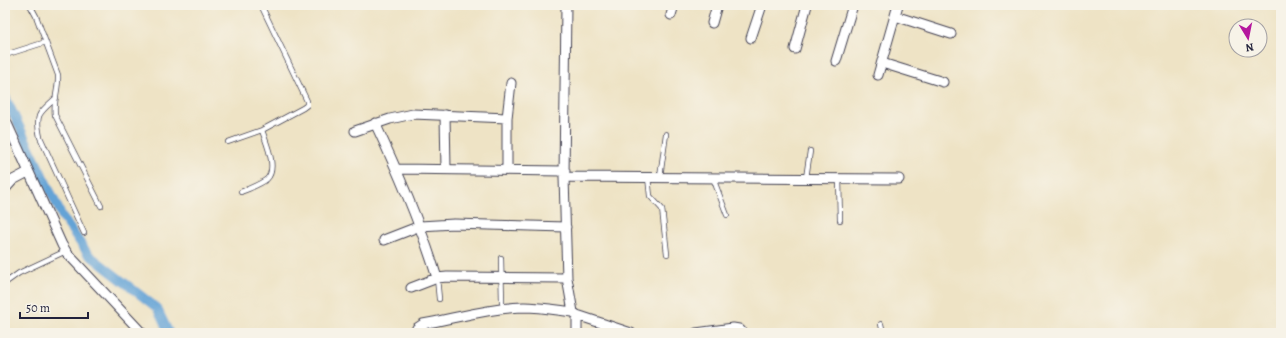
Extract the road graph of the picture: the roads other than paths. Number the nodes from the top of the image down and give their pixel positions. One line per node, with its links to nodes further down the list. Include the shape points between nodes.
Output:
1 (30, 5): 15 (lane)
2 (261, 5): 28 (lane, via 307,101 303,108)
3 (566, 5): 38 (street)
4 (674, 5): 10 (street)
5 (717, 5): 12 (street)
6 (762, 5): 14 (street)
7 (807, 5): 16 (street)
8 (853, 5): 18 (street)
9 (898, 5): 11 (street)
10 (671, 15)
11 (895, 16): 13 (street); 19 (street)
12 (712, 23)
13 (951, 34)
14 (752, 38)
15 (46, 42): 17 (lane); 23 (lane, via 58,75)
16 (795, 49)
17 (5, 55)
18 (836, 61)
19 (882, 63): 20 (street); 21 (street)
20 (878, 75)
21 (943, 82)
22 (511, 83): 25 (street)
23 (56, 97): 47 (lane, via 55,115); 52 (lane, via 41,111 37,124 40,137)
24 (445, 115): 25 (street); 27 (street, via 413,114); 35 (street)
25 (507, 118): 36 (street)
26 (5, 119): 30 (street)
27 (375, 123): 29 (street); 34 (street)
28 (262, 130): 32 (lane); 46 (lane, via 272,165 270,172 267,179)
29 (355, 131)
30 (8, 132): 37 (street)
31 (666, 134): 40 (lane)
32 (228, 142)
33 (810, 151): 42 (lane)
34 (397, 169): 35 (street); 50 (street)
35 (446, 169): 36 (street)
36 (507, 169): 38 (street)
37 (28, 172): 45 (street); 54 (street, via 56,236)
38 (565, 174): 39 (street); 51 (street)
39 (648, 177): 40 (street); 55 (lane, via 650,196 662,210)
40 (660, 177): 41 (street)
41 (713, 178): 42 (street); 48 (lane)
42 (806, 178): 43 (street)
43 (839, 178): 44 (street); 49 (lane)
44 (899, 179)
45 (5, 189)
46 (241, 192)
47 (101, 206)
48 (727, 214)
49 (840, 220)
50 (420, 226): 51 (street); 53 (street); 57 (street)
51 (566, 226): 59 (street)
52 (84, 233)
53 (384, 240)
54 (66, 251): 60 (lane, via 19,273); 66 (street)
55 (667, 254)
56 (501, 258): 58 (lane)
57 (437, 278): 58 (street); 61 (street); 62 (lane)
58 (501, 278): 59 (street); 63 (lane)
59 (567, 278): 64 (street)
60 (5, 283)
61 (411, 288)
62 (439, 299)
63 (502, 303)
64 (575, 313): 67 (street, via 542,308 503,308 423,324); 68 (street); 69 (street)
65 (881, 324): 72 (lane)
66 (140, 332)
67 (415, 333)
68 (577, 333)
69 (631, 333)
70 (696, 333): 71 (street, via 734,328)
71 (743, 333)
72 (883, 333)

